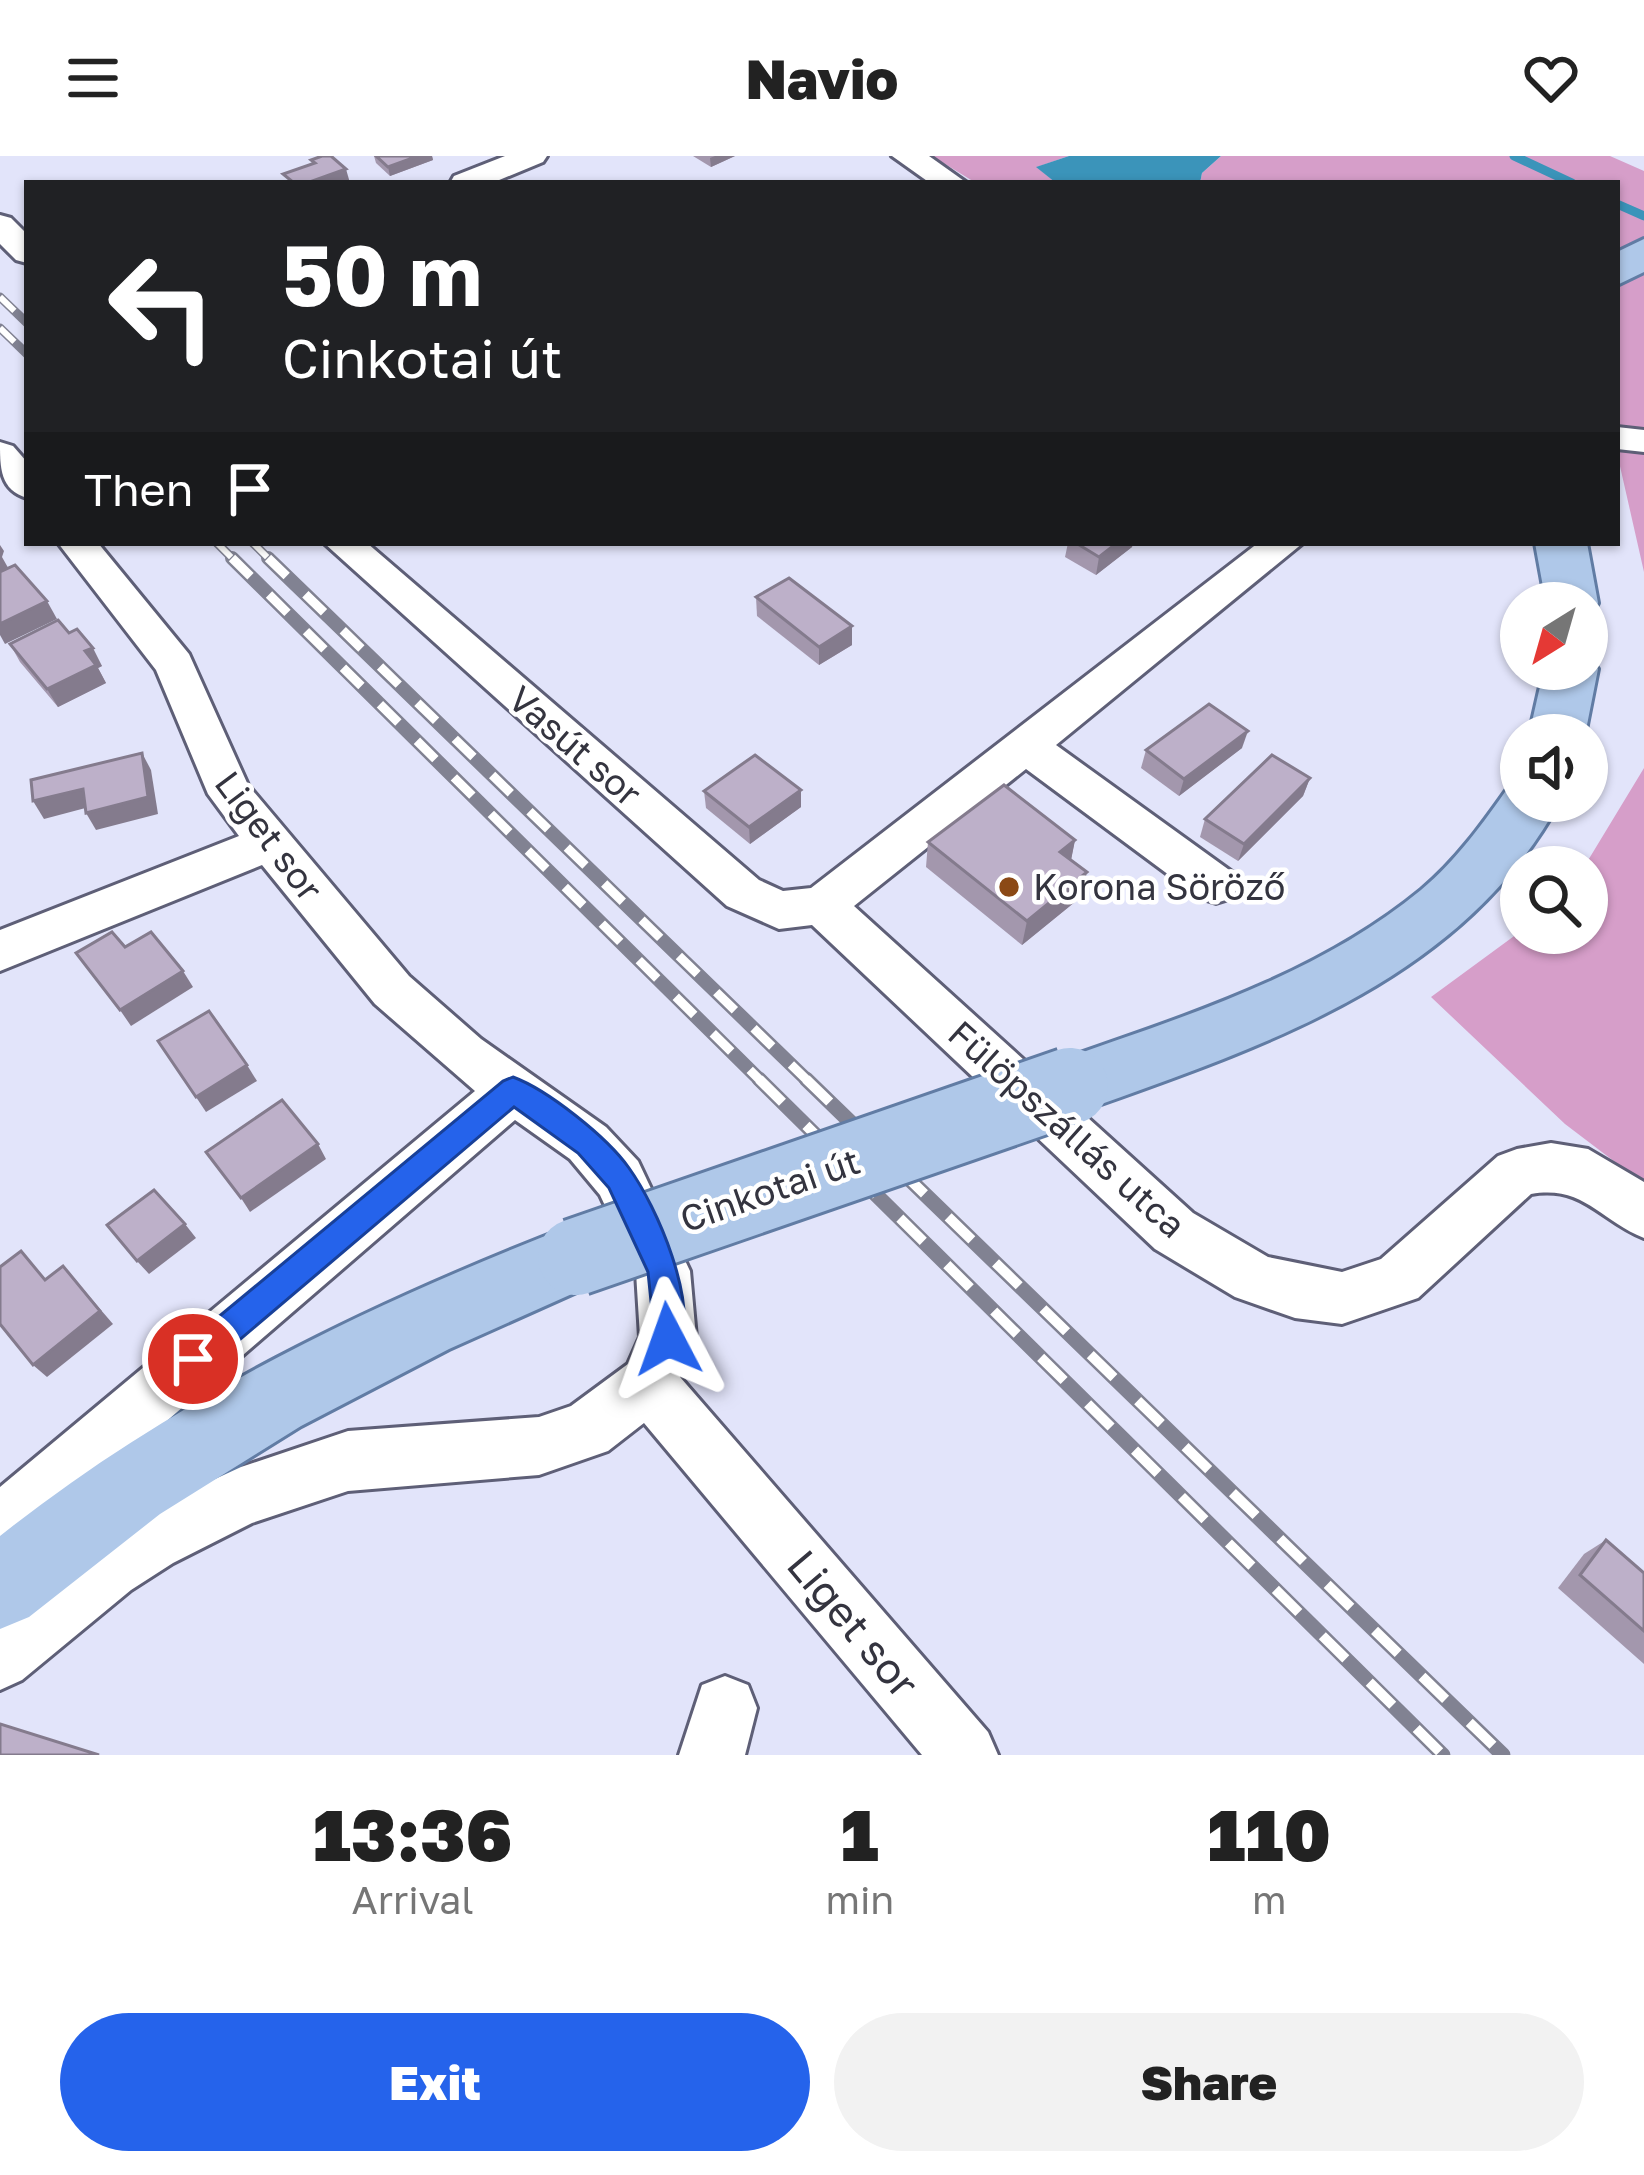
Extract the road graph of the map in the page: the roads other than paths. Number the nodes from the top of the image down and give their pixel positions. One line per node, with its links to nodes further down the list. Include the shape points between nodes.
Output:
1 (532, 156): 3 (street)
2 (907, 156): 4 (street)
3 (472, 180)
4 (947, 180)
5 (0, 225): 6 (street)
6 (24, 250)
7 (0, 454): 8 (street)
8 (24, 482)
9 (78, 546): 16 (street, Liget sor, via 174,664 213,761)
10 (346, 546): 18 (street, Vasút sor, via 743,893 779,910)
11 (1280, 546): 14 (street)
12 (1562, 546): 13 (main road)
13 (1568, 582)
14 (1026, 746): 17 (street); 18 (street)
15 (1517, 822): 24 (main road, Cinkotai út, bridge, via 1453,899 1324,984 1205,1036 576,1257 438,1314 187,1448)
16 (267, 844): 19 (street); 20 (street, Liget sor, via 392,991)
17 (1216, 885)
18 (823, 905): 21 (street, Fülöpszállás utca, via 1174,1231 1254,1279 1342,1298 1398,1280 1517,1173 1551,1167 1588,1173)
19 (0, 952)
20 (513, 1090): 22 (street, Liget sor, via 606,1160 649,1235 663,1271 668,1339); 23 (street)
21 (1644, 1214)
22 (648, 1384): 25 (street, via 586,1430 539,1447 366,1458 241,1497 109,1568); 26 (street, Liget sor)
23 (0, 1526)
24 (0, 1588)
25 (0, 1658)
26 (965, 1755)

